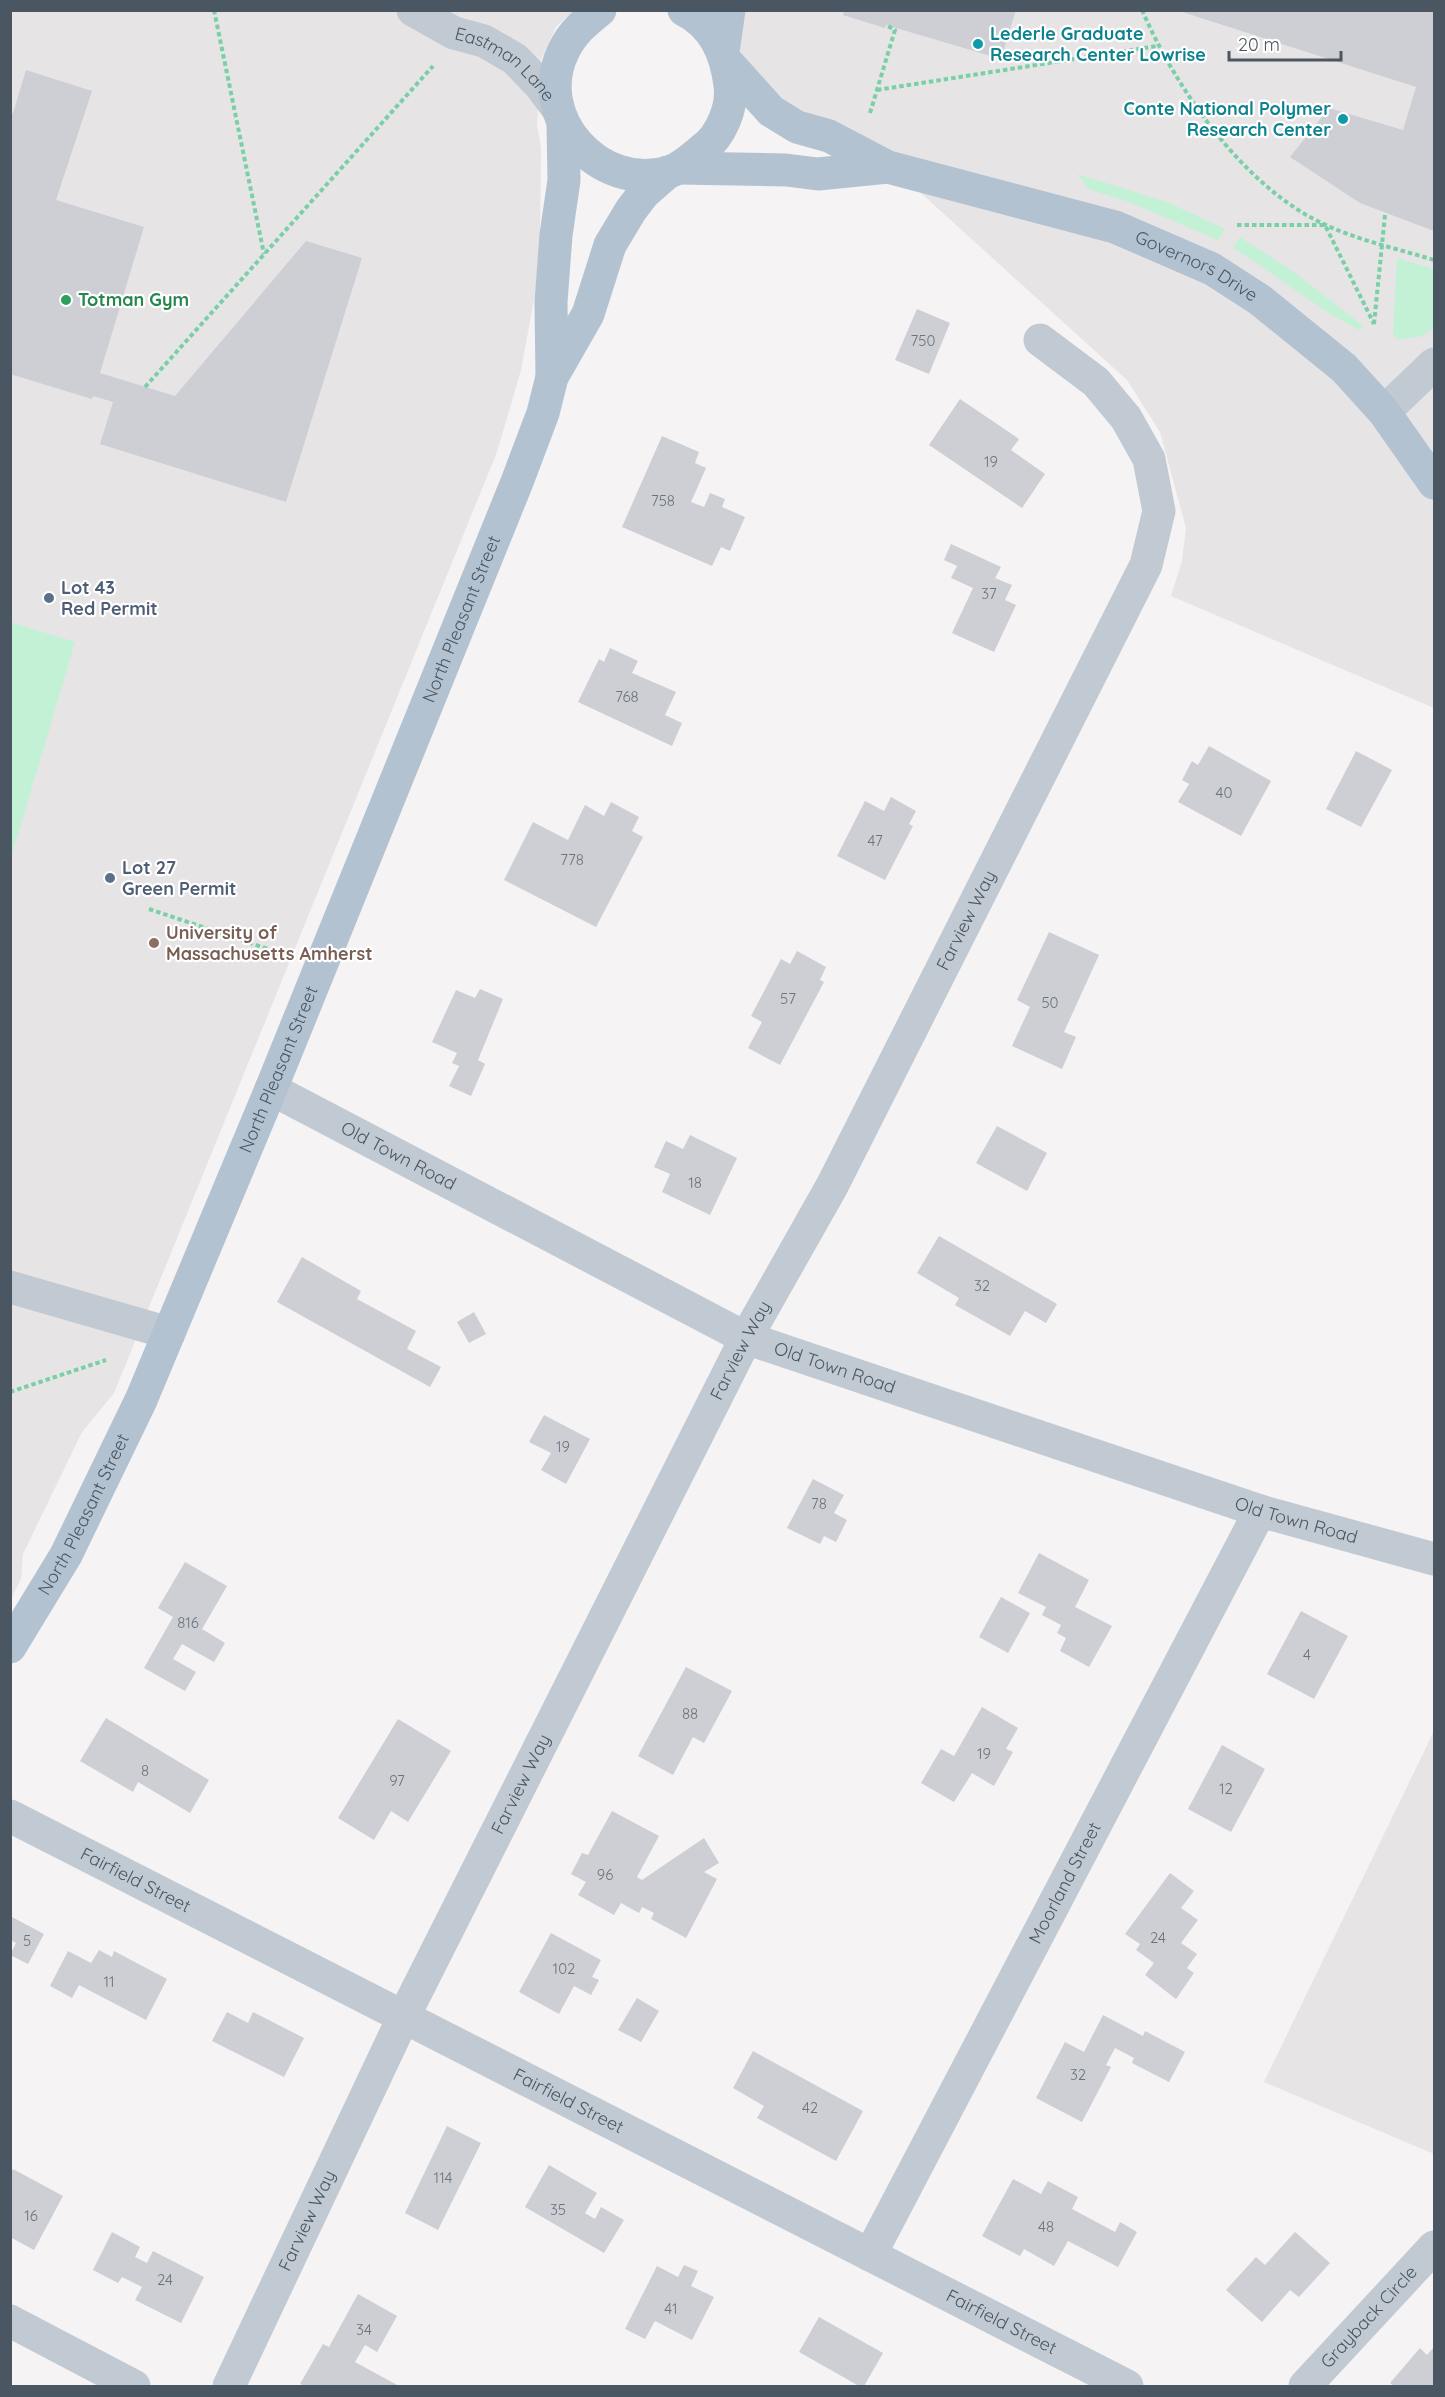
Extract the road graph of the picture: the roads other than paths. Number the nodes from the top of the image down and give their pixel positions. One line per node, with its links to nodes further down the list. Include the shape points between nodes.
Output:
1 (413, 10): 6 (street, Eastman Lane, via 515,59 540,85)
2 (600, 10): 6 (main road, North Pleasant Street, via 579,27 563,51 556,80)
3 (684, 10): 5 (main road, Governors Drive, via 711,32)
4 (729, 10): 5 (main road)
5 (725, 58): 7 (main road, Governors Drive, via 771,111 797,127 829,136); 8 (main road, North Pleasant Street, via 731,91 726,118 712,143)
6 (560, 117): 8 (main road, Governors Drive, via 576,144 613,170 635,175); 11 (main road, North Pleasant Street, via 564,180 556,236)
7 (888, 167): 8 (main road, Governors Drive, via 818,174 786,170); 12 (main road, Governors Drive, via 1115,227 1212,269 1304,333 1344,368)
8 (673, 170): 11 (main road, North Pleasant Street, via 644,193 610,245 588,315)
9 (1040, 340): 17 (street, Farview Way, via 1096,382 1126,418 1149,459 1158,511 1146,565 832,1186)
10 (1434, 364): 12 (street)
11 (552, 377): 14 (main road, North Pleasant Street, via 517,482)
12 (1384, 412): 13 (main road, Governors Drive)
13 (1434, 483)
14 (272, 1089): 16 (main road, North Pleasant Street); 17 (street, Old Town Road)
15 (10, 1287): 16 (street)
16 (169, 1333): 20 (main road, North Pleasant Street, via 85,1519)
17 (746, 1338): 18 (street, Old Town Road); 22 (street, Farview Way)
18 (1260, 1511): 19 (street, Old Town Road); 24 (street, Moorland Street)
19 (1434, 1559)
20 (10, 1647)
21 (10, 1816): 22 (street, Fairfield Street)
22 (404, 2016): 24 (street, Fairfield Street); 27 (street, Farview Way)
23 (1434, 2247): 29 (street, Grayback Circle)
24 (870, 2255): 28 (street, Fairfield Street)
25 (10, 2321): 26 (street)
26 (135, 2386)
27 (229, 2386)
28 (1127, 2386)
29 (1305, 2386)

